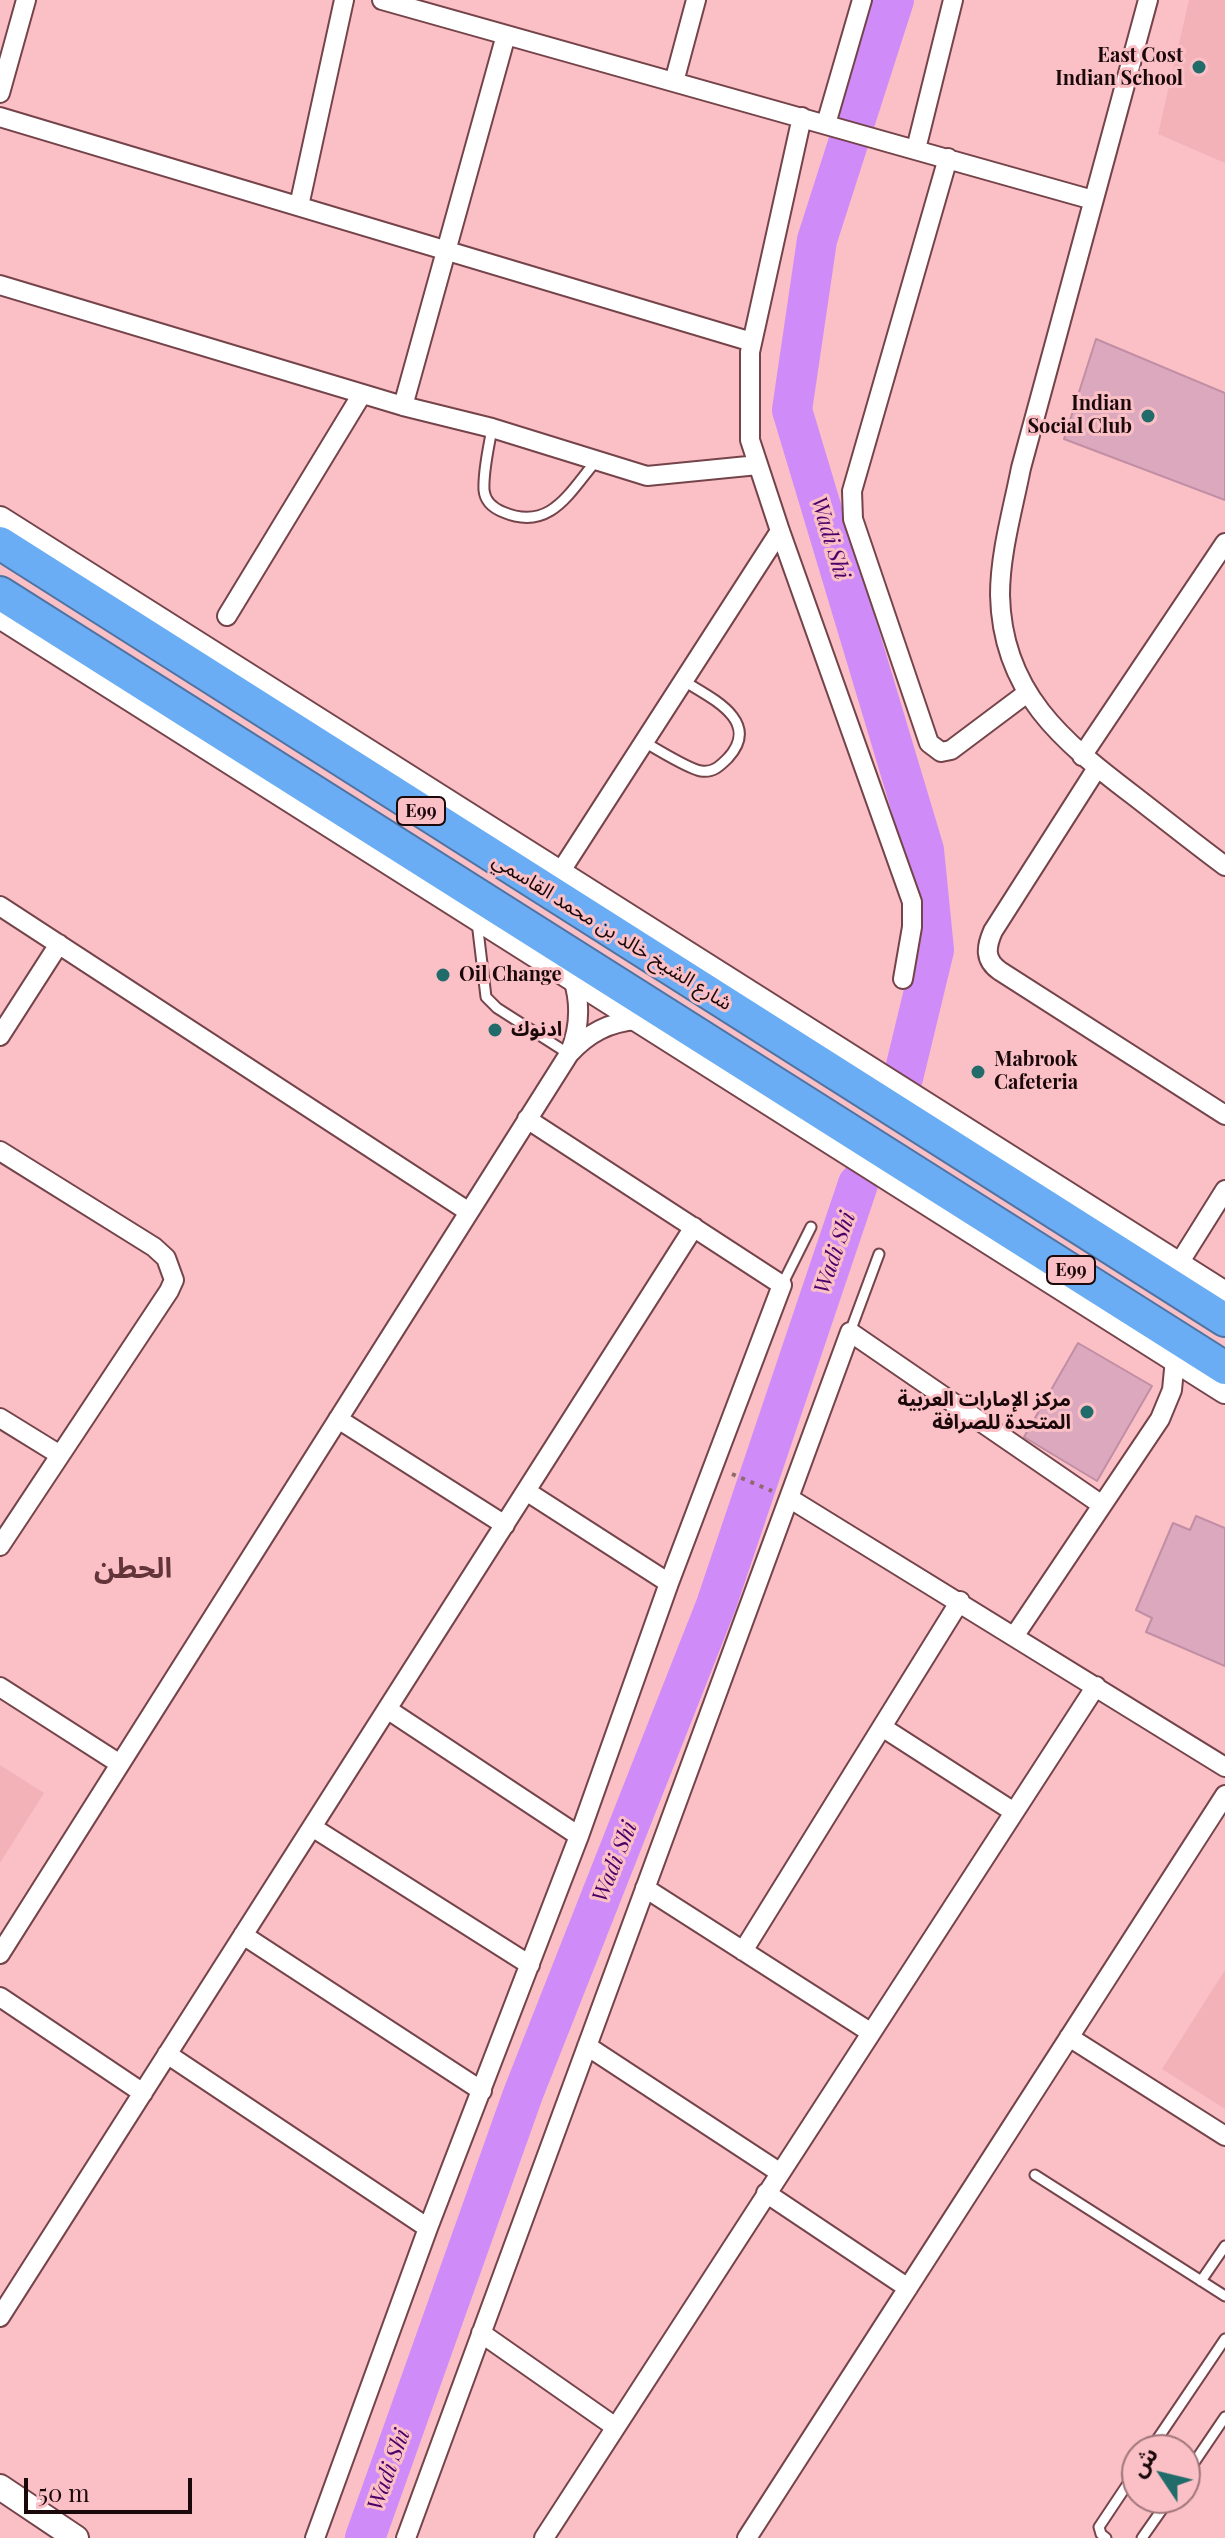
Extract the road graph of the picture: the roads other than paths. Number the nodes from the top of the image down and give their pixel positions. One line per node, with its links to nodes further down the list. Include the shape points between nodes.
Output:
1 (26, 0): 10 (street)
2 (344, 0): 17 (street)
3 (382, 0): 8 (street)
4 (696, 0): 9 (street)
5 (862, 0): 13 (street)
6 (953, 0): 14 (street)
7 (1148, 0): 16 (street)
8 (506, 35): 9 (street); 18 (street)
9 (674, 82): 12 (street)
10 (0, 93)
11 (0, 117): 17 (street)
12 (802, 117): 13 (street); 20 (street)
13 (826, 124): 14 (street)
14 (916, 149): 15 (street)
15 (948, 158): 16 (street); 35 (street, via 852,491 853,519 929,743 941,752 951,750)
16 (1093, 200): 35 (street, via 1006,538 1000,592 1004,634)
17 (299, 206): 18 (street)
18 (446, 250): 20 (street); 22 (street)
19 (0, 285): 21 (street)
20 (752, 342): 25 (street, via 750,440)
21 (362, 394): 22 (street); 33 (street)
22 (403, 406): 23 (street)
23 (492, 428): 24 (street); 24 (lane, via 484,492 492,508 516,518 540,518)
24 (596, 461): 25 (street, via 647,476)
25 (758, 465): 27 (street)
26 (0, 519): 31 (street)
27 (780, 531): 34 (street); 46 (street, via 912,902)
28 (0, 543): 31 (highway, شارع الشيخ خالد بن محمد القاسمي / E99)
29 (1225, 543): 37 (street)
30 (0, 593): 38 (highway, شارع الشيخ خالد بن محمد القاسمي / E99)
31 (102, 596): 40 (street); 44 (highway, شارع الشيخ خالد بن محمد القاسمي / E99)
32 (0, 616): 38 (street)
33 (227, 616)
34 (684, 681): 36 (street); 36 (lane, via 726,708 738,724 740,741 716,770 701,771)
35 (1027, 693): 37 (street, via 1049,724)
36 (644, 742): 40 (street)
37 (1090, 762): 39 (street); 51 (street, via 993,931 987,956 992,966)
38 (319, 806): 42 (street); 50 (highway, شارع الشيخ خالد بن محمد القاسمي / E99)
39 (1225, 866)
40 (559, 874): 44 (street)
41 (0, 906): 43 (street)
42 (477, 919): 45 (street); 49 (lane, via 486,997)
43 (59, 944): 48 (street); 55 (street)
44 (662, 951): 59 (street); 62 (highway, شارع الشيخ خالد بن محمد القاسمي / E99, via 843,1078)
45 (573, 979): 47 (street); 49 (street, via 579,1009)
46 (903, 979)
47 (637, 1020): 49 (street, via 592,1033); 50 (street)
48 (0, 1036)
49 (569, 1054): 52 (street)
50 (773, 1093): 64 (street); 65 (highway, شارع الشيخ خالد بن محمد القاسمي / E99, via 819,1112)
51 (1225, 1115)
52 (527, 1119): 55 (street); 56 (street)
53 (0, 1151): 69 (street, via 154,1247 166,1258 174,1280)
54 (1225, 1190): 59 (street)
55 (469, 1212): 68 (street)
56 (694, 1227): 60 (street); 70 (street)
57 (811, 1227): 60 (lane)
58 (879, 1254): 63 (lane)
59 (1178, 1265): 61 (street)
60 (782, 1285): 75 (street)
61 (1225, 1294)
62 (1225, 1320)
63 (850, 1332): 71 (street); 72 (street)
64 (1175, 1359): 66 (street); 72 (street, via 1167,1405)
65 (1225, 1368)
66 (1225, 1391)
67 (0, 1418): 69 (street)
68 (338, 1419): 73 (street); 82 (street)
69 (60, 1455): 74 (street)
70 (526, 1491): 73 (street); 75 (street)
71 (782, 1495): 76 (street); 88 (street)
72 (1102, 1505): 77 (street)
73 (505, 1525): 80 (street)
74 (0, 1546)
75 (669, 1583): 87 (street)
76 (960, 1601): 77 (street); 81 (street)
77 (1015, 1635): 78 (street)
78 (1096, 1686): 83 (street); 85 (street)
79 (0, 1687): 82 (street)
80 (387, 1709): 86 (street); 87 (street)
81 (882, 1727): 85 (street); 90 (street)
82 (120, 1764): 91 (street)
83 (1225, 1767)
84 (1225, 1795): 95 (street)
85 (1014, 1812): 94 (street)
86 (312, 1827): 89 (street); 92 (street)
87 (579, 1836): 92 (street)
88 (645, 1888): 90 (street); 96 (street)
89 (243, 1935): 97 (street); 98 (street)
90 (743, 1951): 94 (street)
91 (0, 1954)
92 (530, 1965): 98 (street)
93 (0, 1997): 99 (street)
94 (870, 2032): 101 (street)
95 (1069, 2037): 100 (street); 107 (street)
96 (587, 2046): 101 (street); 110 (street)
97 (167, 2054): 99 (street); 104 (street)
98 (482, 2091): 104 (street)
99 (143, 2093): 109 (street)
100 (1225, 2136)
101 (779, 2172): 103 (street)
102 (1035, 2175): 106 (lane)
103 (766, 2193): 107 (street); 113 (street)
104 (428, 2228): 120 (street)
105 (1225, 2246): 106 (lane)
106 (1201, 2281): 108 (lane)
107 (908, 2288): 123 (street)
108 (1225, 2296)
109 (0, 2317)
110 (481, 2333): 113 (street); 121 (street)
111 (1225, 2339): 114 (lane)
112 (1225, 2417): 115 (lane)
113 (614, 2426): 122 (street)
114 (1161, 2434)
115 (1201, 2452)
116 (0, 2487): 119 (street)
117 (1121, 2494): 124 (lane, via 1099,2527)
118 (1159, 2514): 125 (lane)
119 (76, 2538)
120 (315, 2538)
121 (406, 2538)
122 (544, 2538)
123 (747, 2538)
124 (1106, 2538)
125 (1142, 2538)

